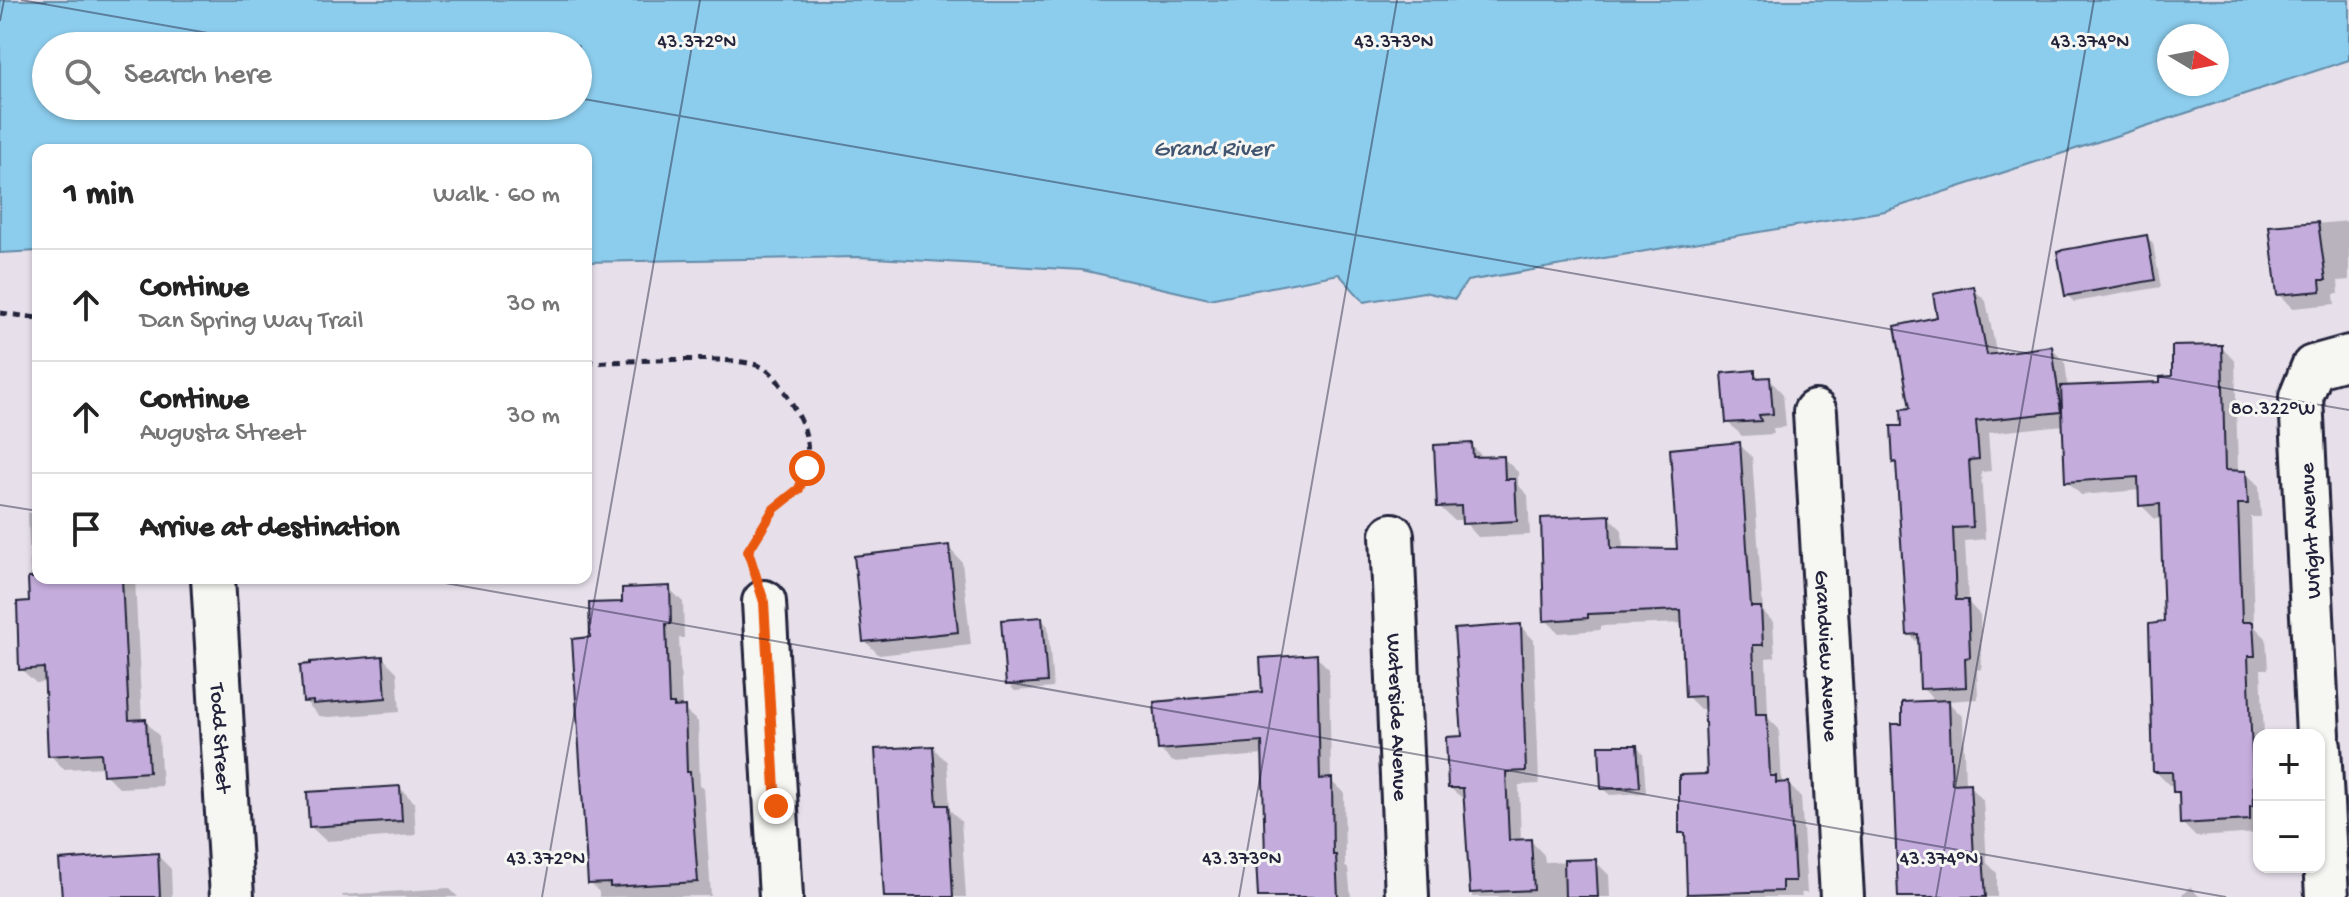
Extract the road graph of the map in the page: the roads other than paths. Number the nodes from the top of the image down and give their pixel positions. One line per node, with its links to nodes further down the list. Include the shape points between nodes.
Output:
1 (2349, 357): 6 (street, Wright Avenue, via 2313,367 2301,397)
2 (1815, 412): 11 (street, Grandview Avenue)
3 (1392, 535): 10 (street, Waterside Avenue)
4 (213, 584): 8 (street, Todd Street)
5 (764, 602): 9 (street)
6 (2318, 729)
7 (2322, 801): 12 (street)
8 (232, 897)
9 (781, 897)
10 (1407, 897)
11 (1842, 897)
12 (2327, 897)

